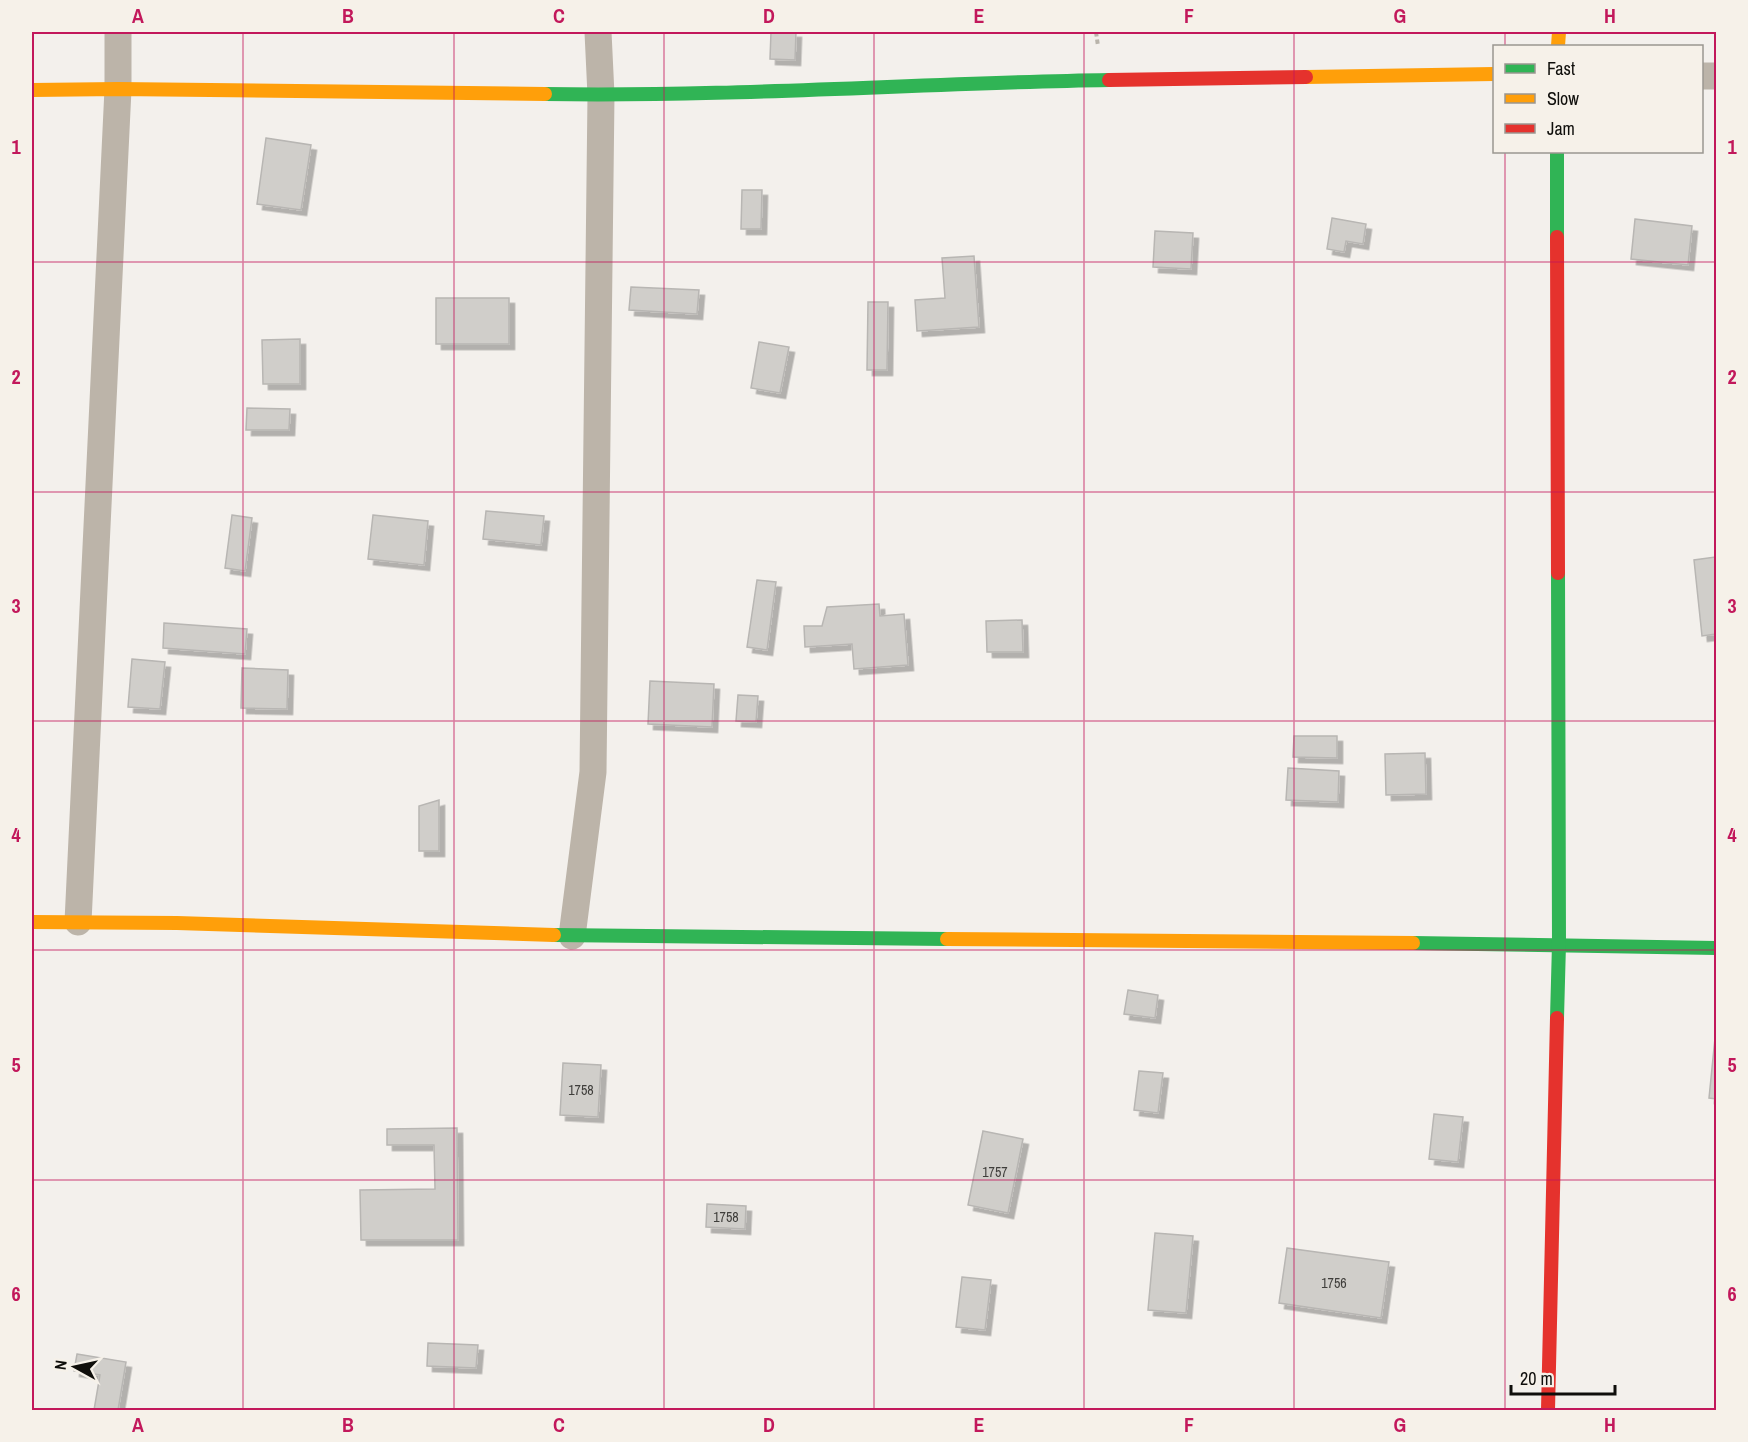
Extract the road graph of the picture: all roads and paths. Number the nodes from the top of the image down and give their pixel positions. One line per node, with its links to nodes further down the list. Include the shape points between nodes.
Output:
1 (118, 32): 4 (street)
2 (598, 32): 6 (street)
3 (1493, 74): 6 (street, via 1101,80)
4 (118, 89): 5 (street); 6 (street); 9 (street)
5 (32, 90)
6 (601, 95): 10 (street, via 593,772)
7 (1557, 153): 11 (street)
8 (32, 922): 9 (street)
9 (78, 922): 10 (street)
10 (572, 936): 11 (street)
11 (1559, 944): 12 (street); 13 (street)
12 (1716, 948)
13 (1548, 1410)

